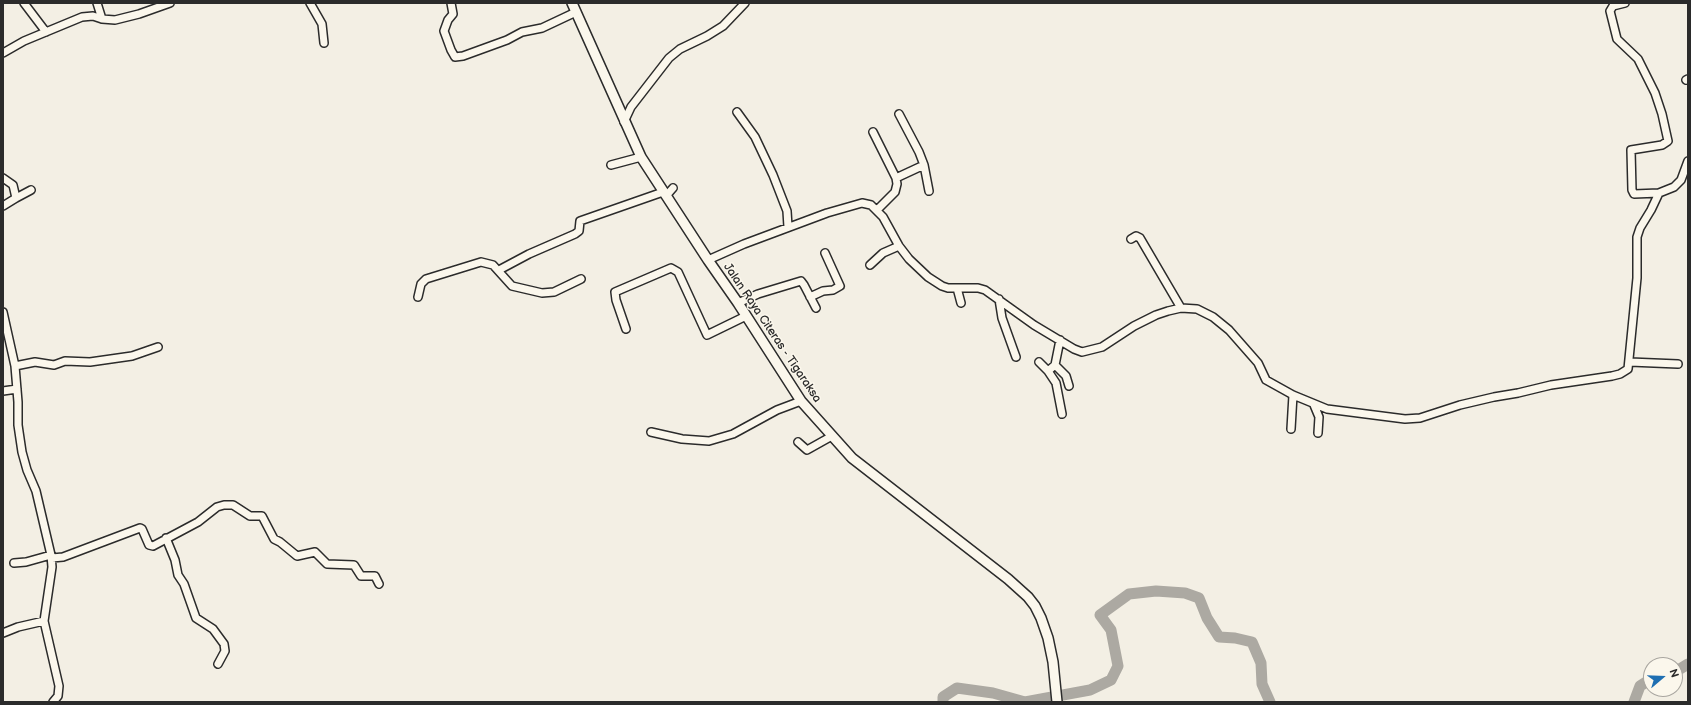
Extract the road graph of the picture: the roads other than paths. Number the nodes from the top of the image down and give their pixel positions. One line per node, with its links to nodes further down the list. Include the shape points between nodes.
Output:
1 (24, 3): 11 (street)
2 (97, 3): 10 (street)
3 (170, 3): 10 (street, via 115,20)
4 (310, 3): 12 (street, via 322,24)
5 (451, 3): 9 (street, via 453,14 444,30 455,57 507,40 522,32 542,28)
6 (572, 3): 9 (main road, Jalan Raya Citeras - Tigaraksa)
7 (745, 3): 16 (street, via 723,26 680,49 669,58 631,107)
8 (1625, 3): 27 (street, via 1613,6 1610,11 1617,39 1638,59 1655,93 1668,133 1668,141 1662,145 1631,150 1632,190 1634,194)
9 (576, 12): 16 (main road, Jalan Raya Citeras - Tigaraksa)
10 (102, 19): 11 (street, via 93,16 82,17)
11 (46, 32): 13 (street, via 24,41)
12 (324, 43)
13 (3, 54)
14 (737, 112): 32 (street, via 773,175 787,211)
15 (898, 114): 21 (street)
16 (624, 122): 18 (main road, Jalan Raya Citeras - Tigaraksa)
17 (873, 132): 23 (street)
18 (641, 157): 20 (street); 28 (main road, Jalan Raya Citeras - Tigaraksa)
19 (1688, 161): 27 (street, via 1679,183)
20 (611, 165)
21 (924, 165): 23 (street); 26 (street)
22 (3, 178): 29 (street, via 13,186)
23 (896, 178): 31 (street, via 895,192)
24 (673, 188): 28 (street)
25 (31, 190): 29 (street)
26 (929, 191)
27 (1659, 193): 56 (street, via 1642,223 1638,237)
28 (664, 194): 36 (main road, Jalan Raya Citeras - Tigaraksa); 38 (street, via 580,221 579,230 575,234)
29 (16, 198): 30 (street)
30 (3, 206)
31 (877, 210): 32 (street, via 862,203 827,212); 34 (street)
32 (788, 228): 36 (street)
33 (1131, 239): 47 (street, via 1136,236 1140,238)
34 (899, 246): 37 (street, via 883,253); 40 (street, via 928,278 942,286)
35 (825, 253): 42 (street, via 840,287)
36 (708, 260): 44 (main road, Jalan Raya Citeras - Tigaraksa)
37 (870, 265)
38 (499, 270): 39 (street, via 512,286 542,293 554,292); 41 (street, via 481,262 426,279 421,284)
39 (581, 279)
40 (957, 288): 43 (street, via 978,288); 45 (street)
41 (418, 297)
42 (810, 297): 44 (street, via 801,281); 46 (street)
43 (999, 299): 52 (street); 54 (street, via 1002,318)
44 (738, 303): 49 (main road, Jalan Raya Citeras - Tigaraksa)
45 (961, 303)
46 (816, 308)
47 (1181, 308): 52 (street, via 1145,320 1093,350 1082,352); 64 (street, via 1197,308 1213,317 1246,349 1266,380)
48 (3, 312): 51 (street)
49 (746, 316): 50 (street, via 707,335 678,272 671,268 615,292); 65 (main road, Jalan Raya Citeras - Tigaraksa)
50 (626, 329)
51 (5, 337): 59 (street)
52 (1060, 340): 58 (street)
53 (158, 347): 59 (street, via 132,356 90,362 65,361 48,365 35,362)
54 (1016, 357)
55 (1039, 362): 60 (street)
56 (1630, 362): 57 (street); 66 (street, via 1628,369 1620,374 1494,396 1420,418 1405,419 1351,413)
57 (1678, 364)
58 (1055, 365): 60 (street); 61 (street, via 1066,376)
59 (15, 366): 62 (street)
60 (1048, 371): 67 (street, via 1056,383)
61 (1069, 386)
62 (17, 388): 63 (street); 74 (street, via 22,452 36,491)
63 (3, 391)
64 (1293, 395): 66 (street); 68 (street)
65 (801, 401): 69 (street, via 777,410 733,434 709,440 682,439); 71 (main road, Jalan Raya Citeras - Tigaraksa)
66 (1314, 405): 70 (street, via 1319,417)
67 (1062, 414)
68 (1291, 429)
69 (651, 432)
70 (1318, 433)
71 (832, 436): 72 (street, via 807,450); 81 (main road, Jalan Raya Citeras - Tigaraksa, via 852,458 1028,597 1038,612 1048,638)
72 (798, 442)
73 (166, 538): 74 (street, via 151,546 140,528 63,557); 76 (street, via 198,522 218,507 233,505 250,516 262,516 274,539 297,556 315,552 327,564 354,565 361,576 376,576); 79 (street, via 196,618 213,629 224,644 225,651)
74 (51, 557): 75 (street); 77 (street)
75 (14, 563)
76 (379, 584)
77 (44, 621): 78 (street); 80 (street, via 59,686 58,696)
78 (3, 633)
79 (218, 664)
80 (53, 702)
81 (1057, 702)

